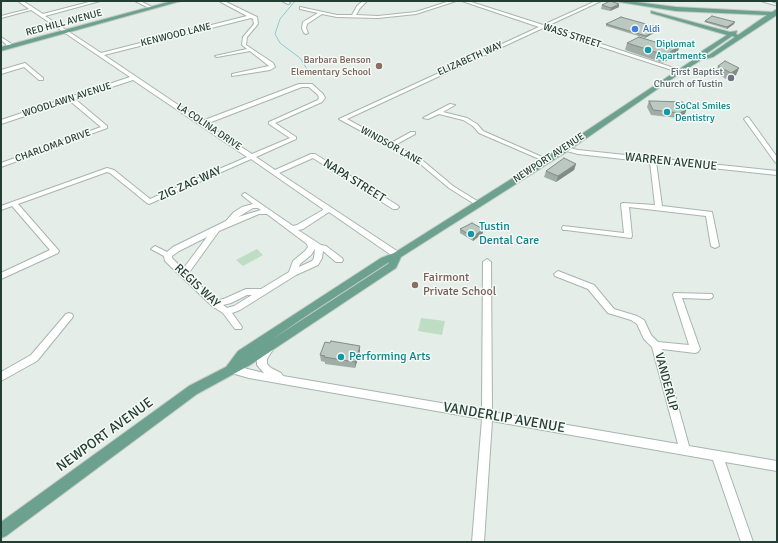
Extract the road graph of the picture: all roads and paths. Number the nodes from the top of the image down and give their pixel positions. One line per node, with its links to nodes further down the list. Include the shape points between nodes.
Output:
1 (30, 1): 14 (street)
2 (98, 1): 25 (street)
3 (137, 1): 17 (street)
4 (178, 1): 17 (main road, RED HILL AVENUE)
5 (221, 1): 26 (street)
6 (365, 1): 28 (street)
7 (454, 1): 28 (street, via 406,14)
8 (464, 1): 31 (street, WASS STREET)
9 (599, 1): 31 (street, ELIZABETH WAY)
10 (608, 1): 23 (main road)
11 (616, 1): 16 (main road)
12 (631, 1): 16 (main road)
13 (763, 1): 15 (street)
14 (21, 2): 19 (street, LA COLINA DRIVE)
15 (776, 3): 20 (main road, NEWPORT AVENUE)
16 (647, 5): 20 (main road); 23 (main road, via 643,9); 24 (main road); 29 (main road, via 649,10)
17 (152, 8): 32 (main road, RED HILL AVENUE)
18 (301, 8): 22 (street)
19 (32, 9): 25 (street, LA COLINA DRIVE); 27 (street)
20 (764, 12): 21 (main road); 24 (main road); 30 (main road, NEWPORT AVENUE)
21 (776, 12): 35 (main road, NEWPORT AVENUE)
22 (321, 13): 28 (street); 33 (street, via 305,23)
23 (649, 13): 29 (main road)
24 (733, 13): 30 (main road, via 749,15)
25 (41, 16): 32 (street, LA COLINA DRIVE)
26 (252, 16): 39 (street, via 256,24 243,41); 40 (street, KENWOOD LANE)
27 (1, 17)
28 (353, 17)
29 (669, 17): 34 (main road)
30 (753, 20): 34 (main road, NEWPORT AVENUE)
31 (543, 26): 43 (street, WASS STREET); 52 (street, ELIZABETH WAY)
32 (66, 32): 37 (main road, RED HILL AVENUE); 40 (street, LA COLINA DRIVE)
33 (306, 33)
34 (731, 34): 35 (main road); 42 (main road, NEWPORT AVENUE, via 701,54)
35 (740, 37): 42 (main road, NEWPORT AVENUE, via 711,56)
36 (1, 38): 37 (street)
37 (11, 46): 38 (main road, RED HILL AVENUE)
38 (1, 49)
39 (249, 50): 41 (street); 45 (street, via 272,67)
40 (100, 55): 46 (street, LA COLINA DRIVE)
41 (217, 56)
42 (699, 59): 43 (main road, NEWPORT AVENUE)
43 (680, 71): 58 (main road, NEWPORT AVENUE)
44 (1, 72): 47 (street, via 24,65)
45 (234, 75)
46 (133, 78): 48 (street, WOODLAWN AVENUE); 55 (street, LA COLINA DRIVE)
47 (41, 79)
48 (71, 99): 54 (street, WOODLAWN AVENUE); 63 (street, CHARLOMA DRIVE, via 105,127)
49 (452, 105): 50 (street)
50 (438, 112): 51 (street); 60 (street, via 465,119 481,132)
51 (426, 118)
52 (342, 119): 57 (street, WINDSOR LANE)
53 (747, 119): 62 (street)
54 (1, 122)
55 (202, 123): 59 (street, LA COLINA DRIVE); 59 (street, via 296,86 312,86 320,94 320,101 271,123 294,138)
56 (413, 133): 57 (street)
57 (391, 146): 68 (street, WINDSOR LANE, via 420,161 451,188)
58 (565, 149): 60 (main road, NEWPORT AVENUE); 61 (street, WARREN AVENUE)
59 (252, 157): 64 (street, LA COLINA DRIVE); 67 (street, ZIG ZAG WAY, via 150,202 112,171 107,170)
60 (546, 160): 68 (main road, NEWPORT AVENUE)
61 (653, 160): 65 (street, WARREN AVENUE); 73 (street)
62 (777, 161)
63 (1, 165)
64 (275, 172): 70 (street, NAPA STREET, via 313,155); 72 (street, LA COLINA DRIVE)
65 (777, 173)
66 (245, 195): 69 (street)
67 (13, 203): 71 (street, ZIG ZAG WAY); 90 (street, via 55,251)
68 (478, 204): 84 (main road, NEWPORT AVENUE)
69 (260, 206): 74 (street); 75 (street, via 245,209)
70 (395, 207)
71 (1, 208)
72 (328, 208): 78 (street, via 300,227); 84 (street, LA COLINA DRIVE)
73 (659, 208): 76 (street, via 625,204 628,236); 80 (street, via 709,214)
74 (267, 212): 75 (street, via 258,212); 78 (street)
75 (229, 223): 77 (street)
76 (566, 228)
77 (216, 229): 83 (street); 88 (street)
78 (292, 229): 79 (street)
79 (311, 243): 82 (street); 87 (street, via 310,250 296,263)
80 (715, 246)
81 (155, 250): 83 (street, REGIS WAY)
82 (319, 252): 85 (street, via 332,255); 87 (street, via 315,263)
83 (168, 255): 88 (street, REGIS WAY, via 168,259)
84 (397, 255): 98 (main road, NEWPORT AVENUE, via 392,266); 99 (main road, NEWPORT AVENUE, via 384,260 242,354)
85 (339, 260)
86 (487, 262): 102 (street)
87 (293, 273): 91 (street)
88 (184, 274): 93 (street, REGIS WAY)
89 (558, 274): 97 (street, via 591,287 611,311 641,322 647,337)
90 (1, 276)
91 (262, 292): 93 (street, via 246,292); 94 (street, via 237,308)
92 (709, 296): 97 (street, VANDERLIP, via 677,295 695,349)
93 (215, 304): 94 (street, REGIS WAY)
94 (226, 311): 96 (street, REGIS WAY)
95 (69, 316): 100 (street, via 34,358)
96 (238, 327)
97 (656, 345): 103 (street, VANDERLIP)
98 (271, 346): 99 (main road, NEWPORT AVENUE); 101 (street, via 262,358 262,365 268,371)
99 (231, 369): 101 (street, VANDERLIP AVENUE); 106 (main road, NEWPORT AVENUE, via 193,390)
100 (1, 377)
101 (288, 380): 102 (street, VANDERLIP AVENUE)
102 (487, 415): 103 (street, VANDERLIP AVENUE); 107 (street)
103 (685, 450): 104 (street, VANDERLIP AVENUE)
104 (717, 455): 105 (street, VANDERLIP AVENUE); 108 (street)
105 (777, 466)
106 (1, 531)
107 (478, 542)
108 (747, 542)

